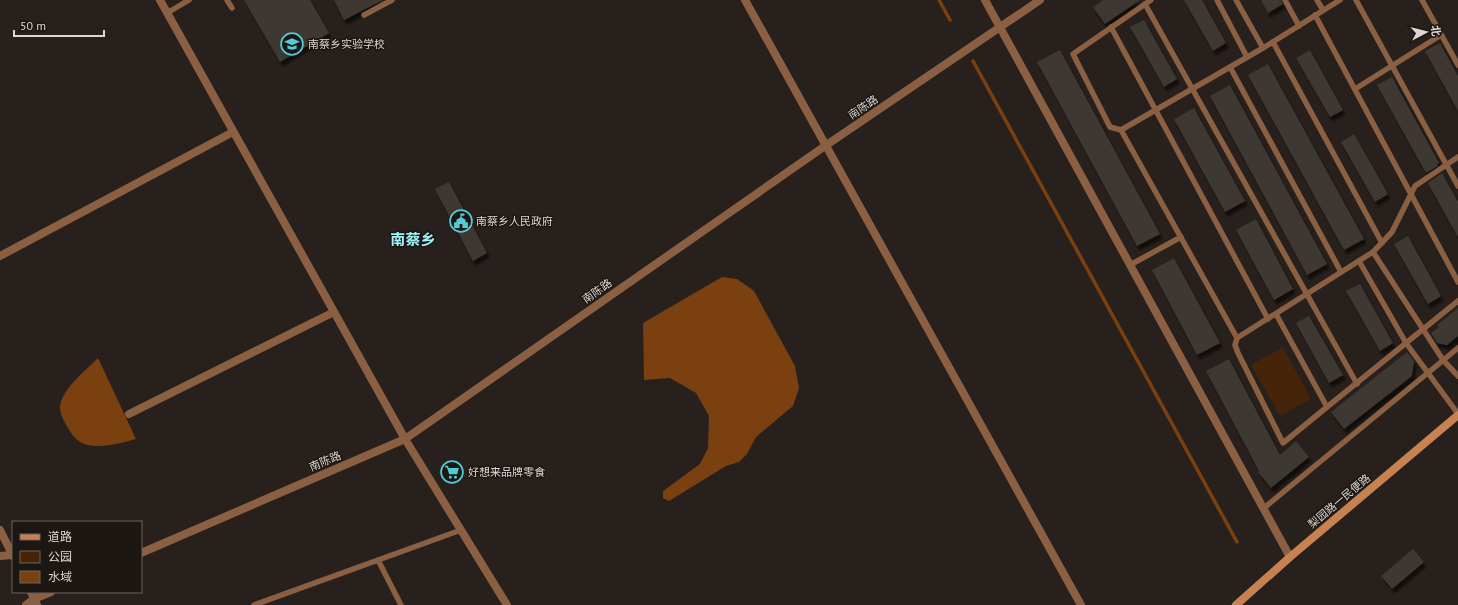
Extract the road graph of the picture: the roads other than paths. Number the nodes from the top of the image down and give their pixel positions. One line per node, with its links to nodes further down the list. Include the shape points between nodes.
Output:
1 (160, 0): 19 (street)
2 (189, 0): 19 (lane)
3 (227, 0): 17 (lane)
4 (392, 0): 20 (lane)
5 (745, 0): 37 (street)
6 (985, 0): 23 (street)
7 (1040, 0): 23 (street, 南陈路)
8 (1151, 0): 16 (lane)
9 (1217, 0): 28 (lane)
10 (1236, 0): 27 (lane)
11 (1285, 0): 22 (lane)
12 (1317, 0): 18 (lane)
13 (1340, 0): 18 (lane)
14 (1356, 0): 30 (lane)
15 (1422, 0): 25 (lane)
16 (1145, 4): 24 (lane); 32 (lane)
17 (232, 8)
18 (1323, 10): 21 (lane)
19 (167, 13): 36 (street)
20 (364, 15)
21 (1316, 15): 22 (lane); 33 (lane)
22 (1299, 26): 26 (lane)
23 (1000, 27): 37 (street, 南陈路); 47 (street)
24 (1111, 27): 34 (lane); 35 (lane, via 1073,54 1110,127)
25 (1441, 35): 29 (lane); 30 (lane)
26 (1273, 42): 27 (lane); 43 (lane)
27 (1263, 48): 28 (lane)
28 (1247, 57): 31 (lane)
29 (1458, 65)
30 (1392, 66): 33 (lane); 39 (lane)
31 (1230, 67): 32 (lane); 48 (lane)
32 (1192, 89): 34 (lane); 50 (lane)
33 (1355, 89): 41 (lane)
34 (1156, 110): 35 (lane); 54 (lane)
35 (1121, 130): 42 (lane)
36 (233, 132): 45 (street); 52 (street)
37 (825, 146): 66 (street, 南陈路); 82 (street)
38 (1458, 157): 39 (lane)
39 (1446, 165): 40 (lane); 41 (lane, via 1415,186)
40 (1458, 186)
41 (1411, 193): 43 (lane, via 1392,232); 49 (lane)
42 (1180, 237): 47 (lane); 56 (lane)
43 (1382, 243): 44 (lane)
44 (1373, 252): 46 (lane); 55 (lane)
45 (0, 256)
46 (1359, 261): 48 (lane); 57 (lane)
47 (1130, 265): 67 (street)
48 (1341, 272): 50 (lane)
49 (1458, 282)
50 (1306, 294): 53 (lane); 62 (lane)
51 (1458, 301): 55 (lane)
52 (334, 312): 64 (street); 66 (street)
53 (1276, 314): 54 (lane); 63 (lane)
54 (1268, 319): 56 (lane)
55 (1423, 329): 57 (lane); 59 (lane)
56 (1237, 338): 63 (lane, via 1235,345 1238,353 1283,442)
57 (1406, 343): 60 (lane); 62 (lane)
58 (1458, 348): 59 (lane)
59 (1444, 360): 60 (lane); 61 (lane)
60 (1428, 373): 65 (lane); 67 (lane)
61 (1458, 376)
62 (1356, 384): 63 (lane)
63 (1327, 407)
64 (129, 414)
65 (1458, 414): 74 (main road, 梨园路一民便路)
66 (404, 439): 69 (street); 70 (street, 南陈路)
67 (1264, 508): 74 (street)
68 (0, 530): 71 (street)
69 (461, 530): 75 (lane); 81 (street)
70 (142, 553)
71 (12, 554)
72 (0, 556): 73 (street)
73 (12, 556)
74 (1290, 557): 83 (main road, 梨园路一民便路)
75 (378, 560): 79 (lane); 80 (lane)
76 (49, 593): 77 (street)
77 (34, 599): 78 (street)
78 (26, 605)
79 (254, 605)
80 (401, 605)
81 (507, 605)
82 (1081, 605)
83 (1236, 605)

